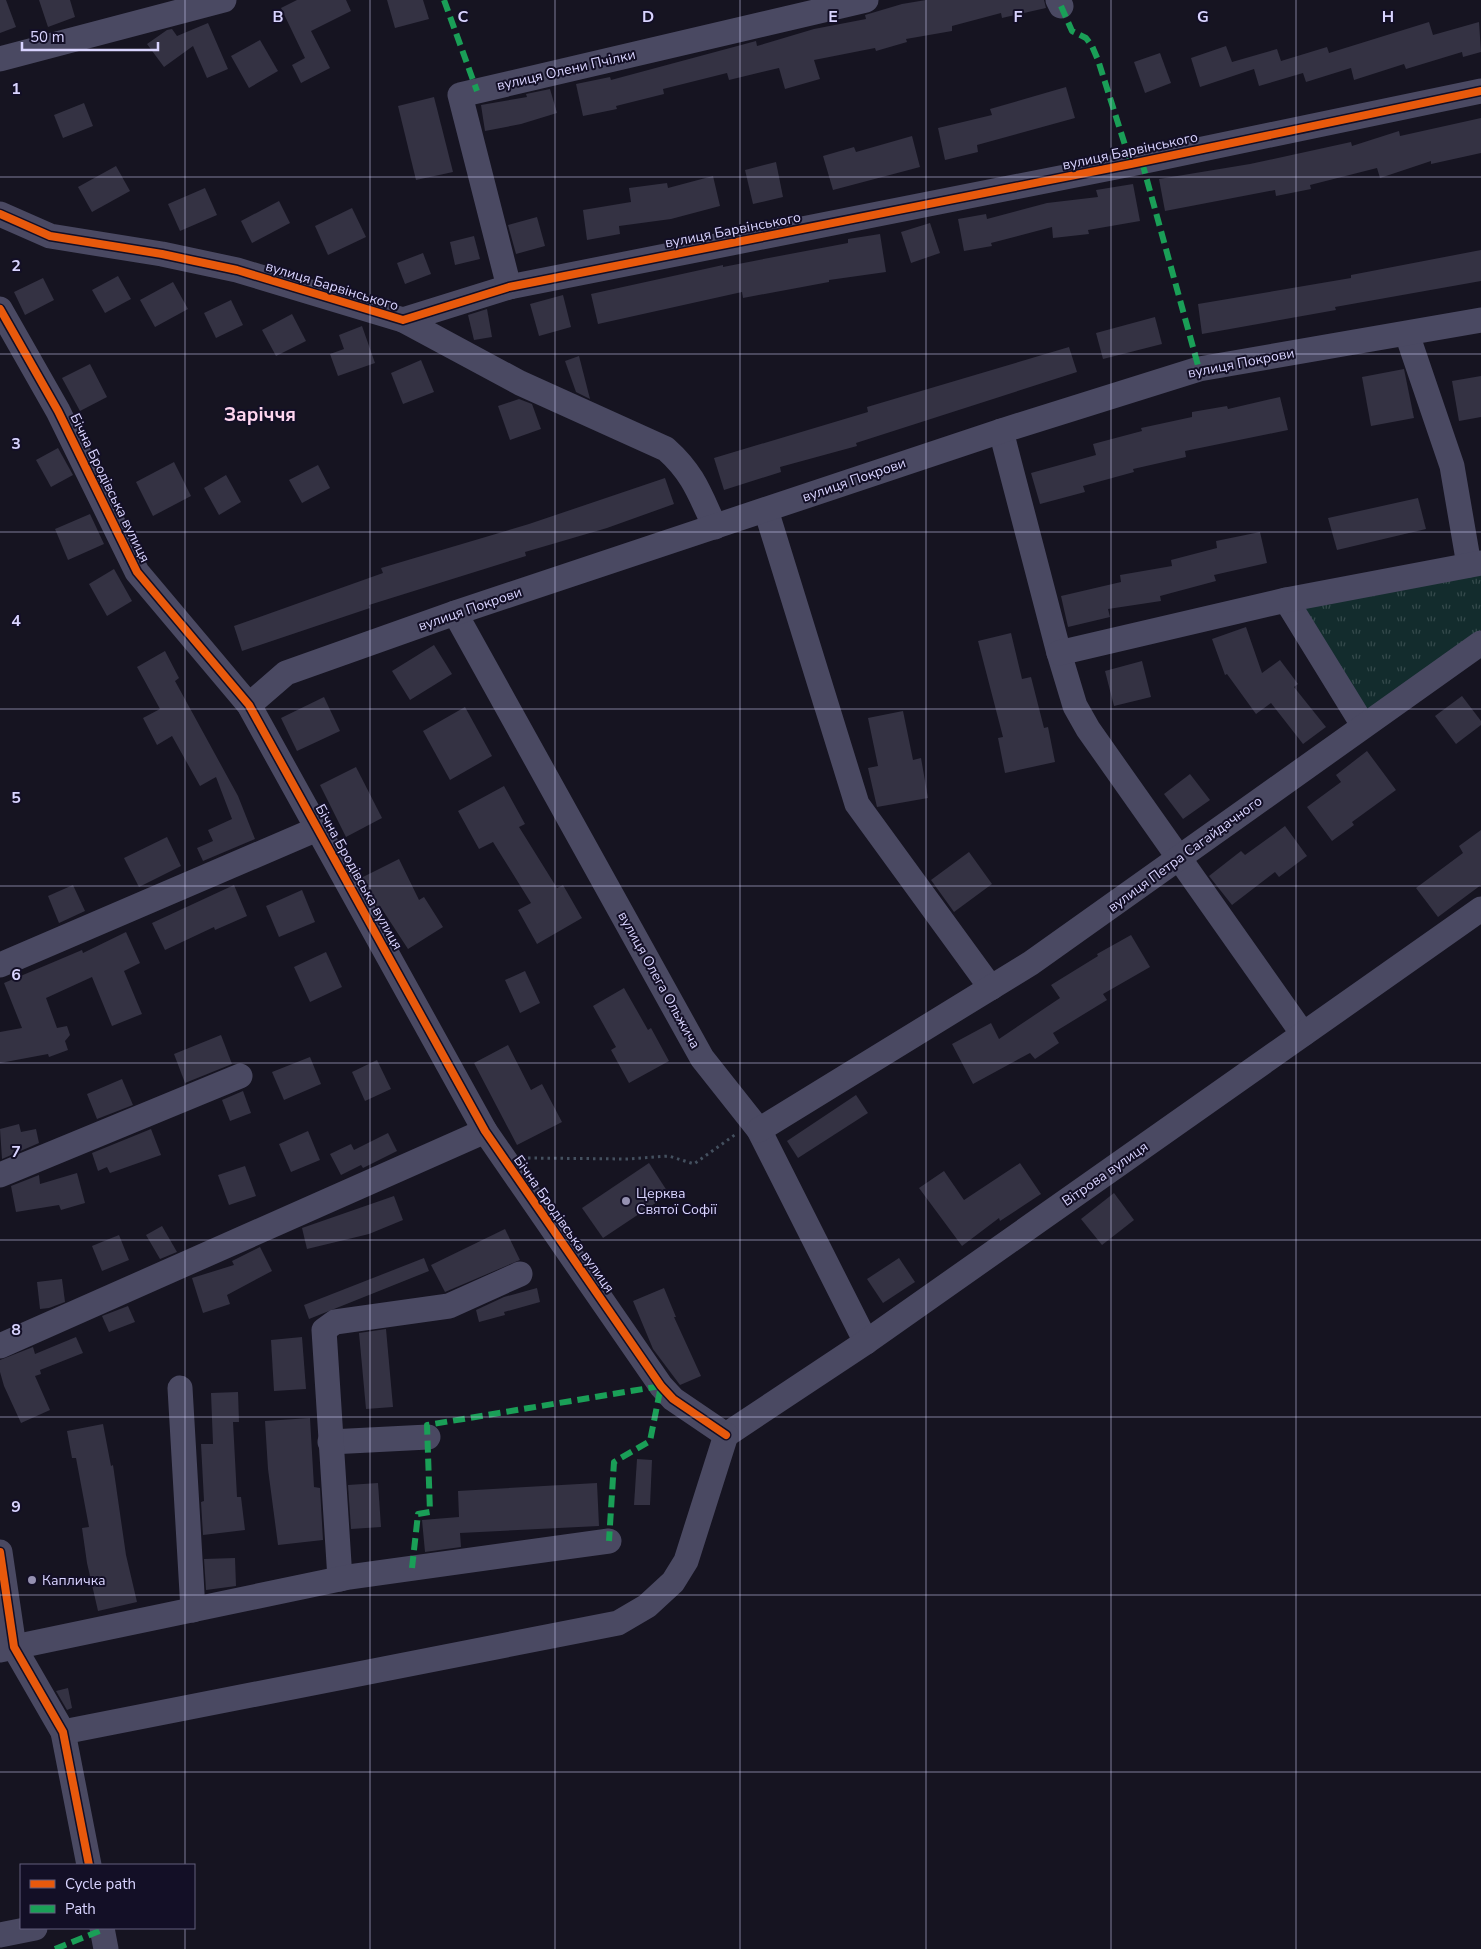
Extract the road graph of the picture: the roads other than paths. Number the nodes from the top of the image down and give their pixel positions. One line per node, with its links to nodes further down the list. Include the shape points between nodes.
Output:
1 (224, 0): 3 (street)
2 (866, 0): 6 (street, вулиця Олени Пчілки, via 460,95)
3 (0, 59)
4 (1481, 91): 6 (street, вулиця Барвінського)
5 (0, 214): 8 (street, вулиця Барвінського, via 50,236 237,270)
6 (509, 287): 8 (street, вулиця Барвінського)
7 (0, 309): 19 (street, Бічна Бродівська вулиця, via 58,411 137,572)
8 (403, 320): 13 (street, via 520,383 666,449 684,465)
9 (1481, 320): 10 (street, вулиця Покрови)
10 (1407, 334): 11 (street, вулиця Покрови, via 1199,369); 14 (street, via 1452,466)
11 (1001, 430): 12 (street, вулиця Покрови); 18 (street)
12 (766, 510): 13 (street, вулиця Покрови); 25 (street, via 857,804)
13 (716, 527): 16 (street, вулиця Покрови)
14 (1475, 564): 15 (street)
15 (1286, 600): 18 (street); 20 (street)
16 (455, 613): 19 (street, вулиця Покрови, via 286,673); 28 (street, вулиця Олега Ольжича, via 702,1058)
17 (1481, 643): 20 (street, вулиця Петра Сагайдачного)
18 (1059, 653): 22 (street, via 1075,706 1088,729)
19 (249, 705): 21 (street, Бічна Бродівська вулиця)
20 (1363, 726): 22 (street, вулиця Петра Сагайдачного)
21 (318, 829): 24 (street); 29 (street, Бічна Бродівська вулиця)
22 (1179, 858): 25 (street, вулиця Петра Сагайдачного); 26 (street)
23 (1481, 909): 26 (street, Вітрова вулиця)
24 (0, 965)
25 (991, 988): 28 (street, вулиця Петра Сагайдачного, via 883,1056)
26 (1304, 1034): 32 (street, Вітрова вулиця)
27 (240, 1076): 30 (street)
28 (756, 1126): 32 (street, вулиця Олега Ольжича)
29 (485, 1131): 33 (street); 35 (street, Бічна Бродівська вулиця, via 661,1386)
30 (0, 1175)
31 (520, 1274): 37 (street, via 449,1306 328,1324 323,1336)
32 (866, 1342): 35 (street, Вітрова вулиця)
33 (0, 1346)
34 (180, 1388): 41 (street)
35 (726, 1435): 43 (street, via 686,1561 673,1582 647,1606 618,1623)
36 (428, 1437): 37 (street)
37 (330, 1442): 40 (street)
38 (609, 1541): 40 (street)
39 (0, 1552): 42 (street)
40 (340, 1579): 41 (street)
41 (194, 1610): 42 (street)
42 (7, 1649): 43 (street)
43 (63, 1732): 44 (street)
44 (90, 1864)
45 (31, 1929): 47 (street)
46 (102, 1929): 48 (street)
47 (0, 1936)
48 (106, 1949)

